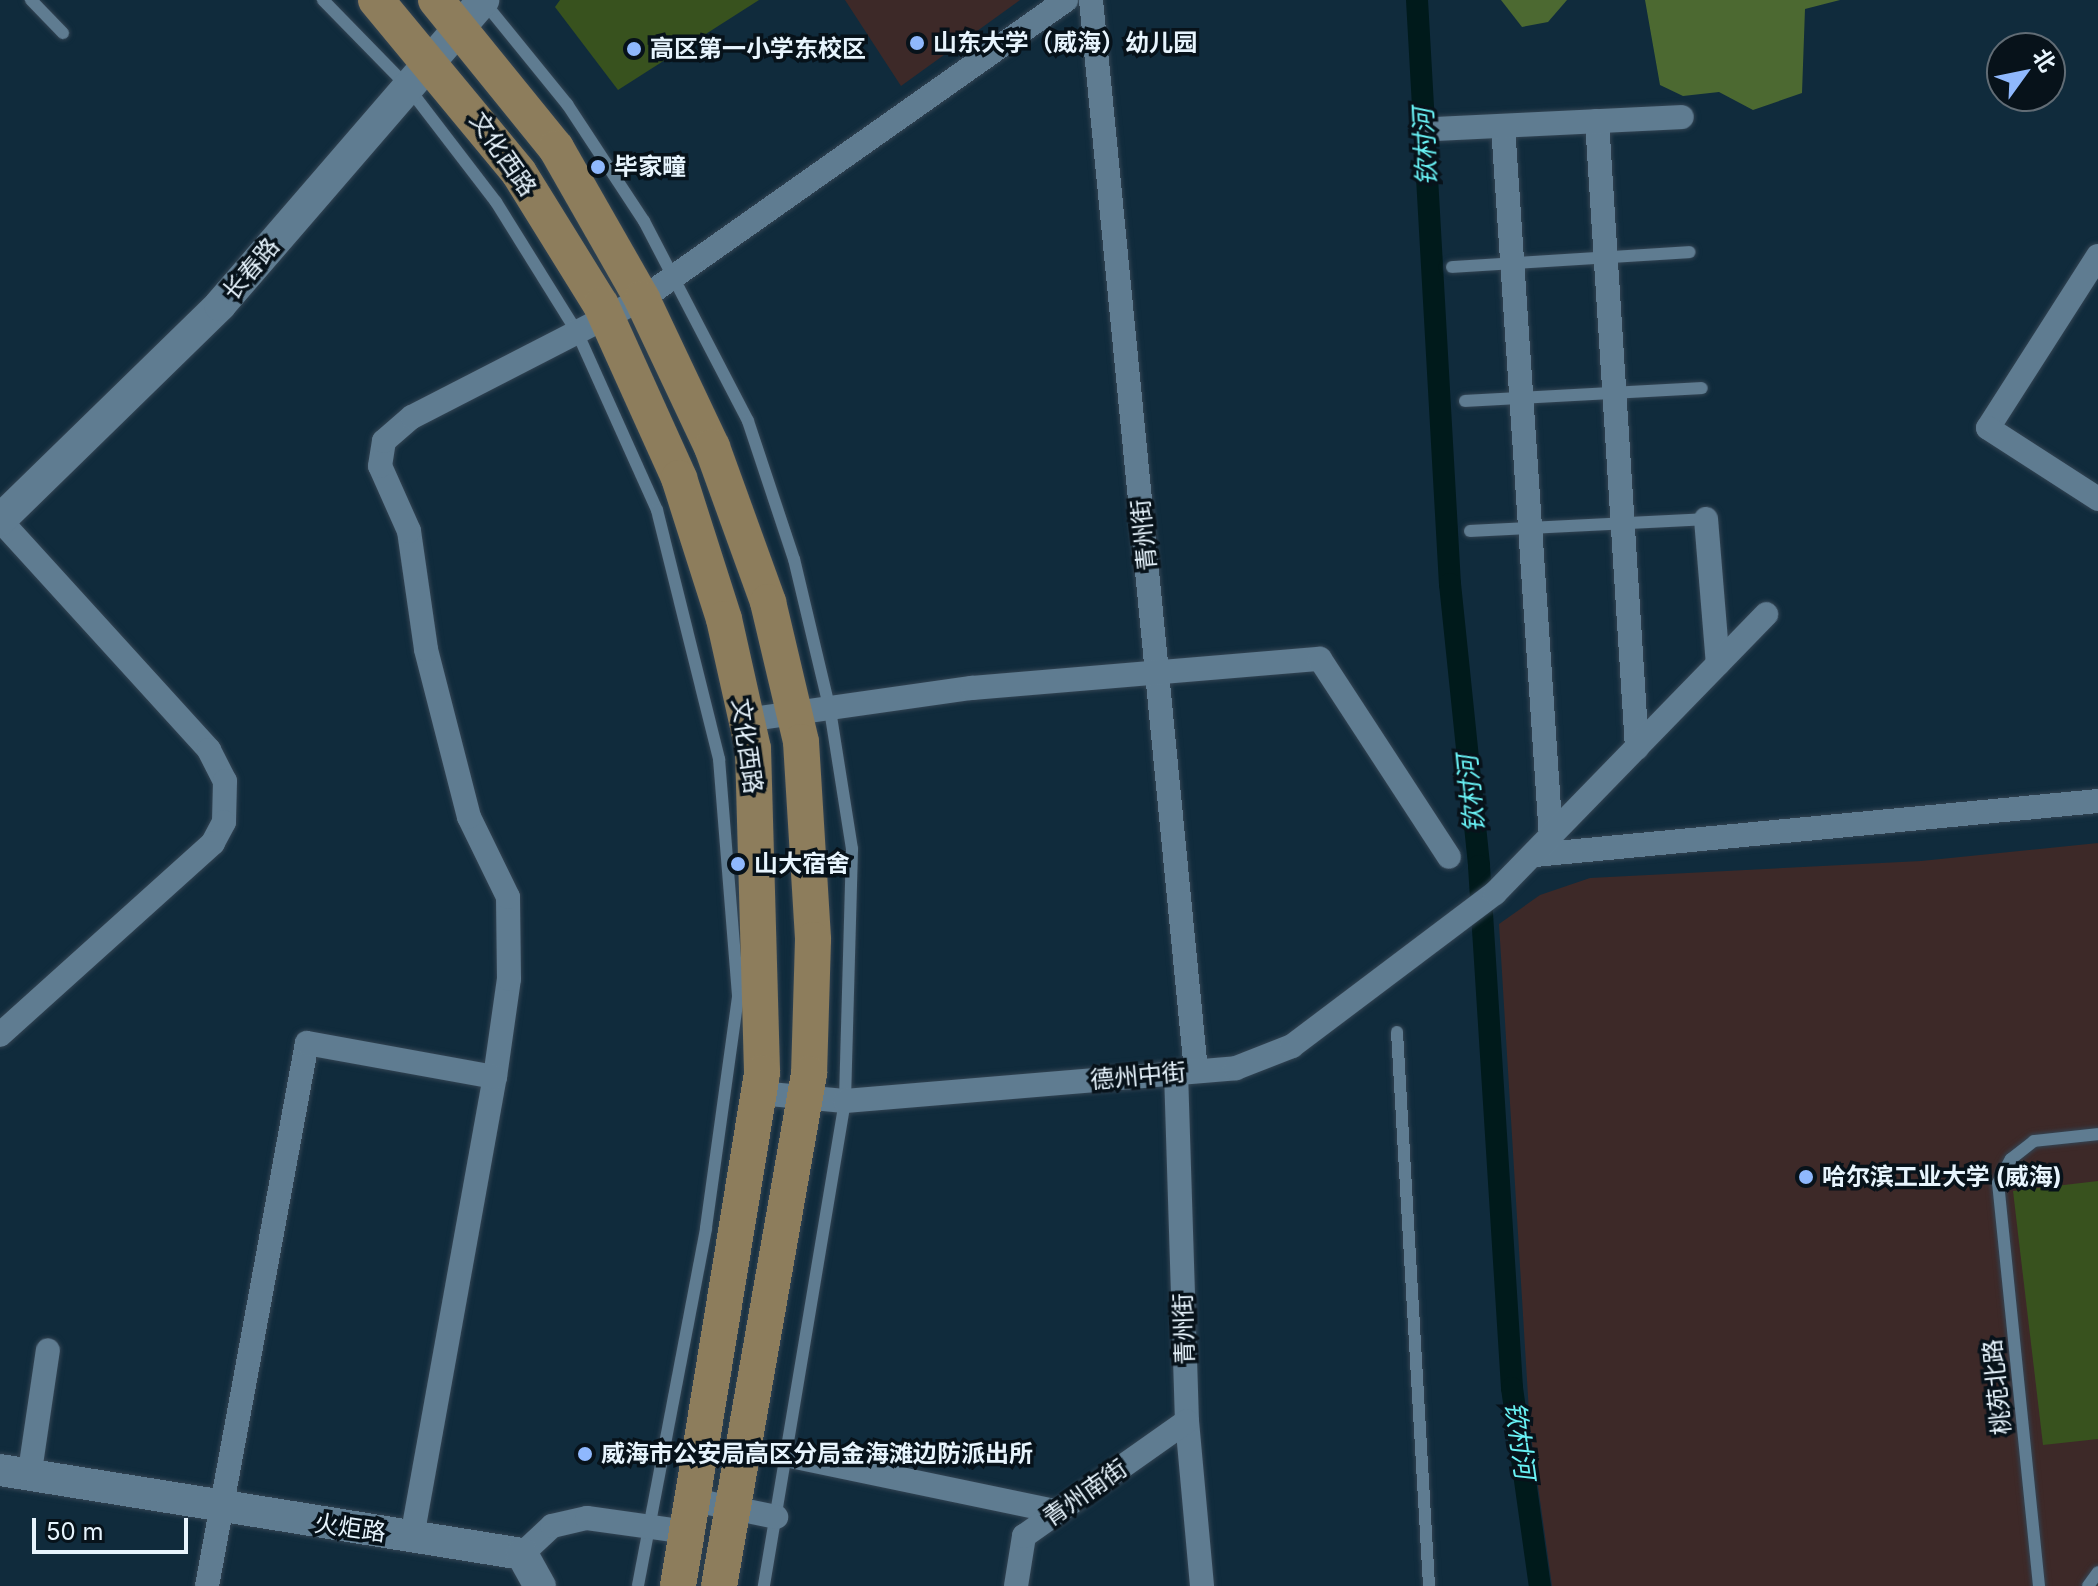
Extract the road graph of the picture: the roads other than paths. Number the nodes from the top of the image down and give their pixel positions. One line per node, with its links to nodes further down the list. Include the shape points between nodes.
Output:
1 (31, 0): 9 (lane)
2 (323, 0): 11 (lane)
3 (376, 0): 10 (main road, 文化西路)
4 (436, 0): 8 (main road, 文化西路)
5 (482, 0): 8 (street, 长春路); 21 (lane, via 567,104)
6 (1066, 0): 21 (street)
7 (1091, 0): 36 (street, 青州街)
8 (462, 30): 10 (street, 长春路); 22 (main road, 文化西路, via 556,148)
9 (63, 33)
10 (431, 60): 11 (street, 长春路); 23 (main road, 文化西路, via 519,173)
11 (407, 86): 23 (lane); 30 (street, 长春路, via 220,305)
12 (1682, 117): 13 (street)
13 (1597, 121): 14 (street); 18 (street)
14 (1503, 126): 15 (street); 19 (street)
15 (1437, 129)
16 (1690, 252): 18 (lane)
17 (2098, 256): 28 (street, via 1988,428)
18 (1606, 257): 19 (lane); 25 (street)
19 (1512, 263): 20 (lane); 26 (street)
20 (1452, 267)
21 (673, 275): 22 (street); 37 (lane, via 748,421 794,559)
22 (642, 299): 23 (street); 38 (main road, 文化西路, via 717,461 768,602)
23 (592, 325): 39 (main road, 文化西路, via 679,478); 47 (street, via 412,417 384,441 380,466 409,531 426,649 469,817 508,897 509,979); 61 (lane, via 661,524 716,744 731,870 738,997 706,1229)
24 (1702, 388): 25 (lane)
25 (1614, 393): 26 (lane); 31 (street)
26 (1521, 398): 27 (lane); 32 (street)
27 (1465, 401)
28 (2098, 499)
29 (1711, 519): 31 (lane); 35 (street)
30 (0, 520): 45 (street, via 209,750 225,781 224,822 213,843)
31 (1623, 523): 32 (lane); 40 (street)
32 (1530, 528): 33 (lane); 42 (street)
33 (1470, 531)
34 (1766, 614): 35 (street, 德州中街)
35 (1718, 664): 40 (street, 德州中街)
36 (1158, 673): 37 (street); 43 (street, via 1320,659); 46 (street, 青州街)
37 (830, 710): 38 (street); 50 (lane, via 852,849)
38 (794, 713): 39 (street); 49 (main road, 文化西路, via 813,940)
39 (746, 720): 48 (main road, 文化西路, via 760,932)
40 (1637, 748): 42 (street, 德州中街)
41 (2098, 801): 42 (street)
42 (1543, 846): 46 (street, 德州中街, via 1470,913 1292,1046 1236,1068)
43 (1449, 857)
44 (1397, 1032): 73 (lane)
45 (0, 1035)
46 (1186, 1071): 50 (street, 德州中街); 53 (street, 青州街)
47 (495, 1077): 57 (street, via 307,1043); 62 (street)
48 (759, 1093): 49 (street, 德州中街); 59 (main road, 文化西路)
49 (806, 1101): 50 (street, 德州中街); 56 (main road, 文化西路)
50 (845, 1101): 54 (lane)
51 (2098, 1134): 74 (lane, 桃苑北路, via 2034,1141 2011,1159 1998,1183)
52 (48, 1350): 55 (street)
53 (1187, 1421): 58 (street, 青州南街); 72 (street, 青州街)
54 (786, 1455): 58 (street); 60 (lane)
55 (14, 1474): 57 (street, 火炬路)
56 (731, 1507): 59 (street); 60 (street); 69 (main road, 文化西路)
57 (220, 1511): 62 (street, 火炬路); 65 (street)
58 (1058, 1512): 71 (street, 青州南街, via 1024,1536)
59 (691, 1516): 61 (street); 68 (main road, 文化西路)
60 (776, 1517): 70 (lane)
61 (649, 1526): 63 (street, via 587,1518 552,1526); 67 (lane)
62 (412, 1537): 63 (street, 火炬路)
63 (522, 1554): 66 (street)
64 (2098, 1572): 75 (lane)
65 (207, 1586)
66 (540, 1586)
67 (638, 1586)
68 (678, 1586)
69 (719, 1586)
70 (764, 1586)
71 (1016, 1586)
72 (1202, 1586)
73 (1429, 1586)
74 (2039, 1586)
75 (2088, 1586)

